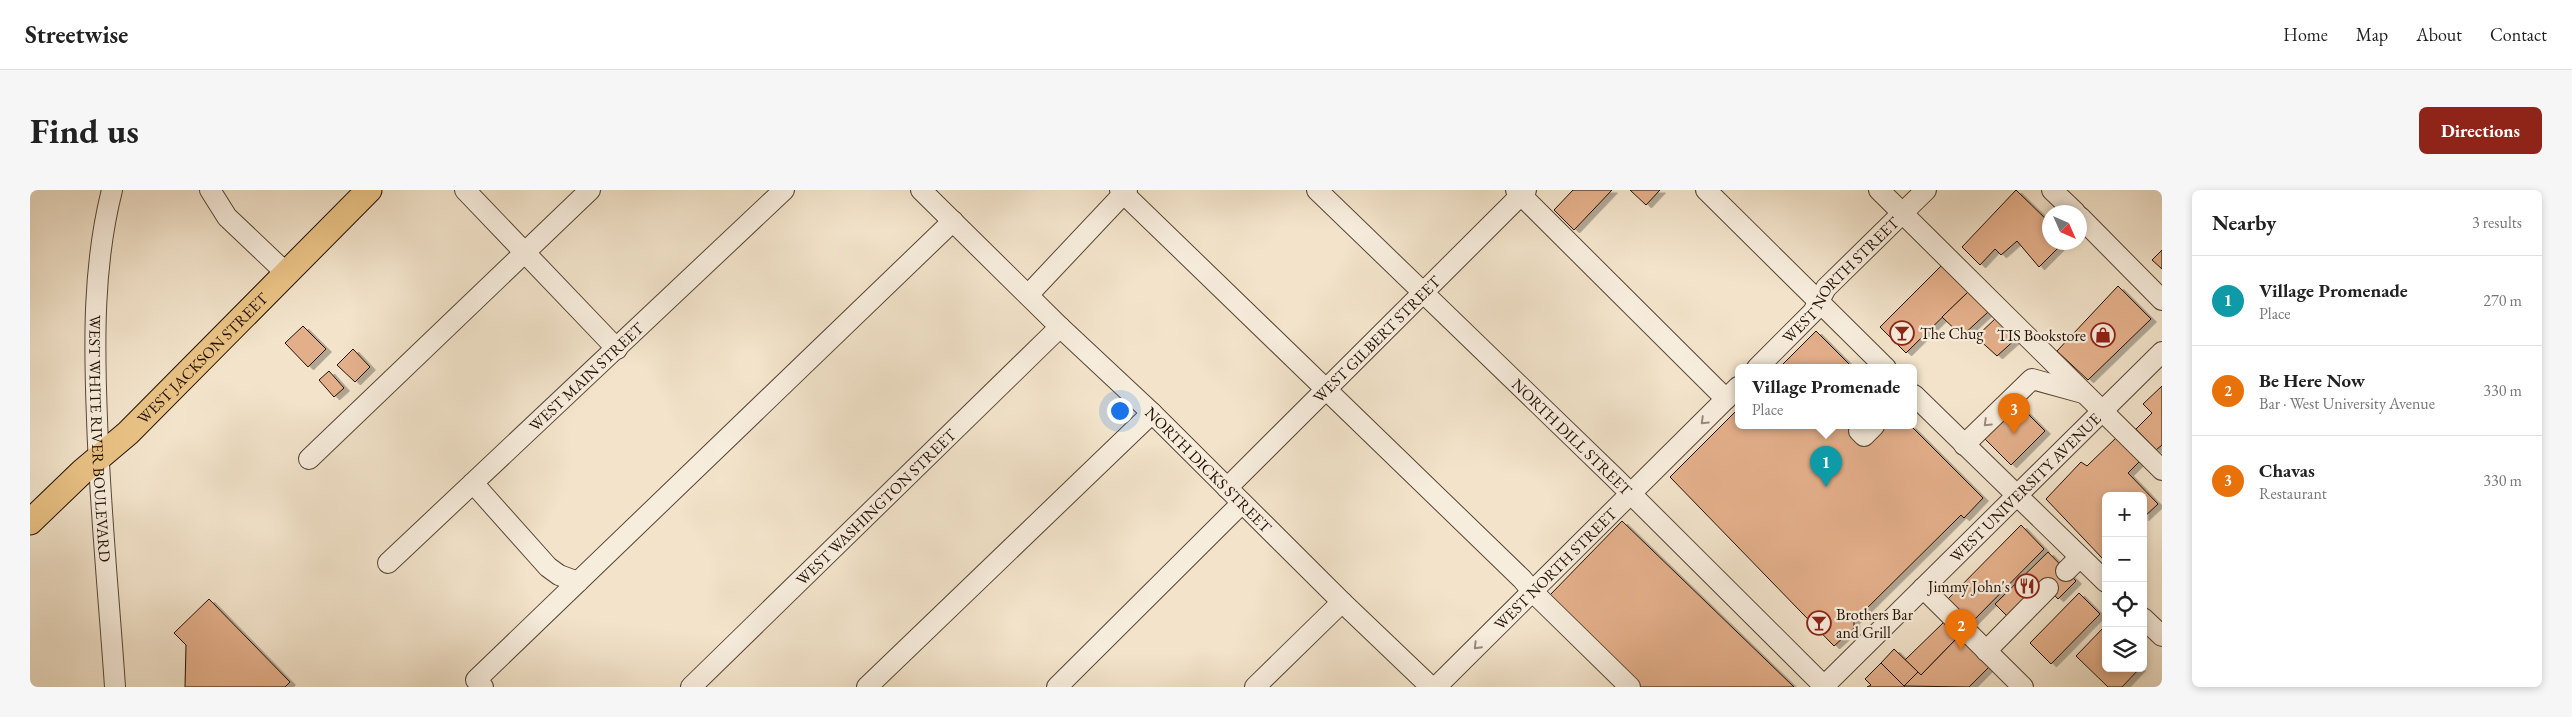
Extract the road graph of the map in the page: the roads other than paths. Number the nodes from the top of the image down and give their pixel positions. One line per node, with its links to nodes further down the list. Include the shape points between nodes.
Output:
1 (112, 190): 40 (street, WEST WHITE RIVER BOULEVARD, via 100,245 95,326)
2 (210, 190): 20 (street, via 227,216)
3 (369, 190): 20 (main road, WEST JACKSON STREET)
4 (465, 190): 19 (street)
5 (590, 190): 19 (street)
6 (784, 190): 26 (street, WEST MAIN STREET)
7 (921, 190): 17 (street, NORTH DICKS STREET)
8 (1317, 190): 21 (street, NORTH DILL STREET)
9 (1706, 190): 24 (street)
10 (1878, 190): 16 (street)
11 (1926, 190): 16 (street, WEST NORTH STREET)
12 (2052, 190): 15 (street)
13 (1124, 191): 22 (street); 30 (street)
14 (1521, 192): 21 (street, WEST GILBERT STREET); 31 (street)
15 (2068, 205)
16 (1903, 214): 24 (street, WEST NORTH STREET, via 1826,288); 32 (street)
17 (953, 221): 22 (street, NORTH DICKS STREET); 50 (street)
18 (2087, 224): 23 (street)
19 (524, 254): 26 (street); 39 (street)
20 (286, 274): 40 (main road, WEST JACKSON STREET)
21 (1423, 292): 30 (street, WEST GILBERT STREET); 44 (street, NORTH DILL STREET)
22 (1028, 295): 25 (street, NORTH DICKS STREET)
23 (2162, 300)
24 (1819, 302): 28 (street, WEST NORTH STREET); 29 (street)
25 (1060, 327): 35 (street, NORTH DICKS STREET); 60 (street, WEST WASHINGTON STREET)
26 (617, 349): 42 (street, WEST MAIN STREET)
27 (2162, 352): 34 (street, WEST UNIVERSITY AVENUE)
28 (1761, 364)
29 (1882, 364)
30 (1325, 388): 43 (street, WEST GILBERT STREET); 53 (street)
31 (1732, 393): 44 (street, WEST NORTH STREET, one-way to 44)
32 (2085, 393): 34 (street); 38 (street, one-way to 38, via 2032,379)
33 (1917, 398): 38 (street)
34 (2103, 410): 41 (street); 45 (street, WEST UNIVERSITY AVENUE)
35 (1152, 413): 43 (street, NORTH DICKS STREET); 61 (street)
36 (1861, 429): 37 (street, via 1859,431 1864,436)
37 (1871, 429)
38 (1964, 445): 45 (street)
39 (309, 459)
40 (98, 460): 47 (main road, WEST JACKSON STREET); 59 (street, WEST WHITE RIVER BOULEVARD)
41 (2162, 470)
42 (473, 482): 48 (street, WEST MAIN STREET); 50 (street, via 548,567)
43 (1227, 488): 46 (street, NORTH DICKS STREET)
44 (1630, 493): 53 (street, WEST NORTH STREET); 67 (street, NORTH DILL STREET)
45 (2017, 497): 49 (street, via 2073,564); 51 (street, WEST UNIVERSITY AVENUE)
46 (1242, 503): 54 (street, NORTH DICKS STREET); 62 (street)
47 (30, 522)
48 (388, 563)
49 (2102, 580)
50 (578, 582): 58 (street)
51 (1923, 588): 57 (street); 67 (street, WEST UNIVERSITY AVENUE)
52 (2048, 588): 57 (street)
53 (1532, 591): 65 (street, WEST NORTH STREET, one-way to 65); 66 (street)
54 (1342, 602): 63 (street); 64 (street, NORTH DICKS STREET)
55 (2147, 622): 56 (street)
56 (2162, 636)
57 (1986, 651): 68 (street)
58 (479, 683)
59 (115, 687)
60 (691, 687)
61 (867, 687)
62 (1057, 687)
63 (1255, 687)
64 (1431, 687)
65 (1436, 687)
66 (1630, 687)
67 (1824, 687)
68 (2023, 687)

